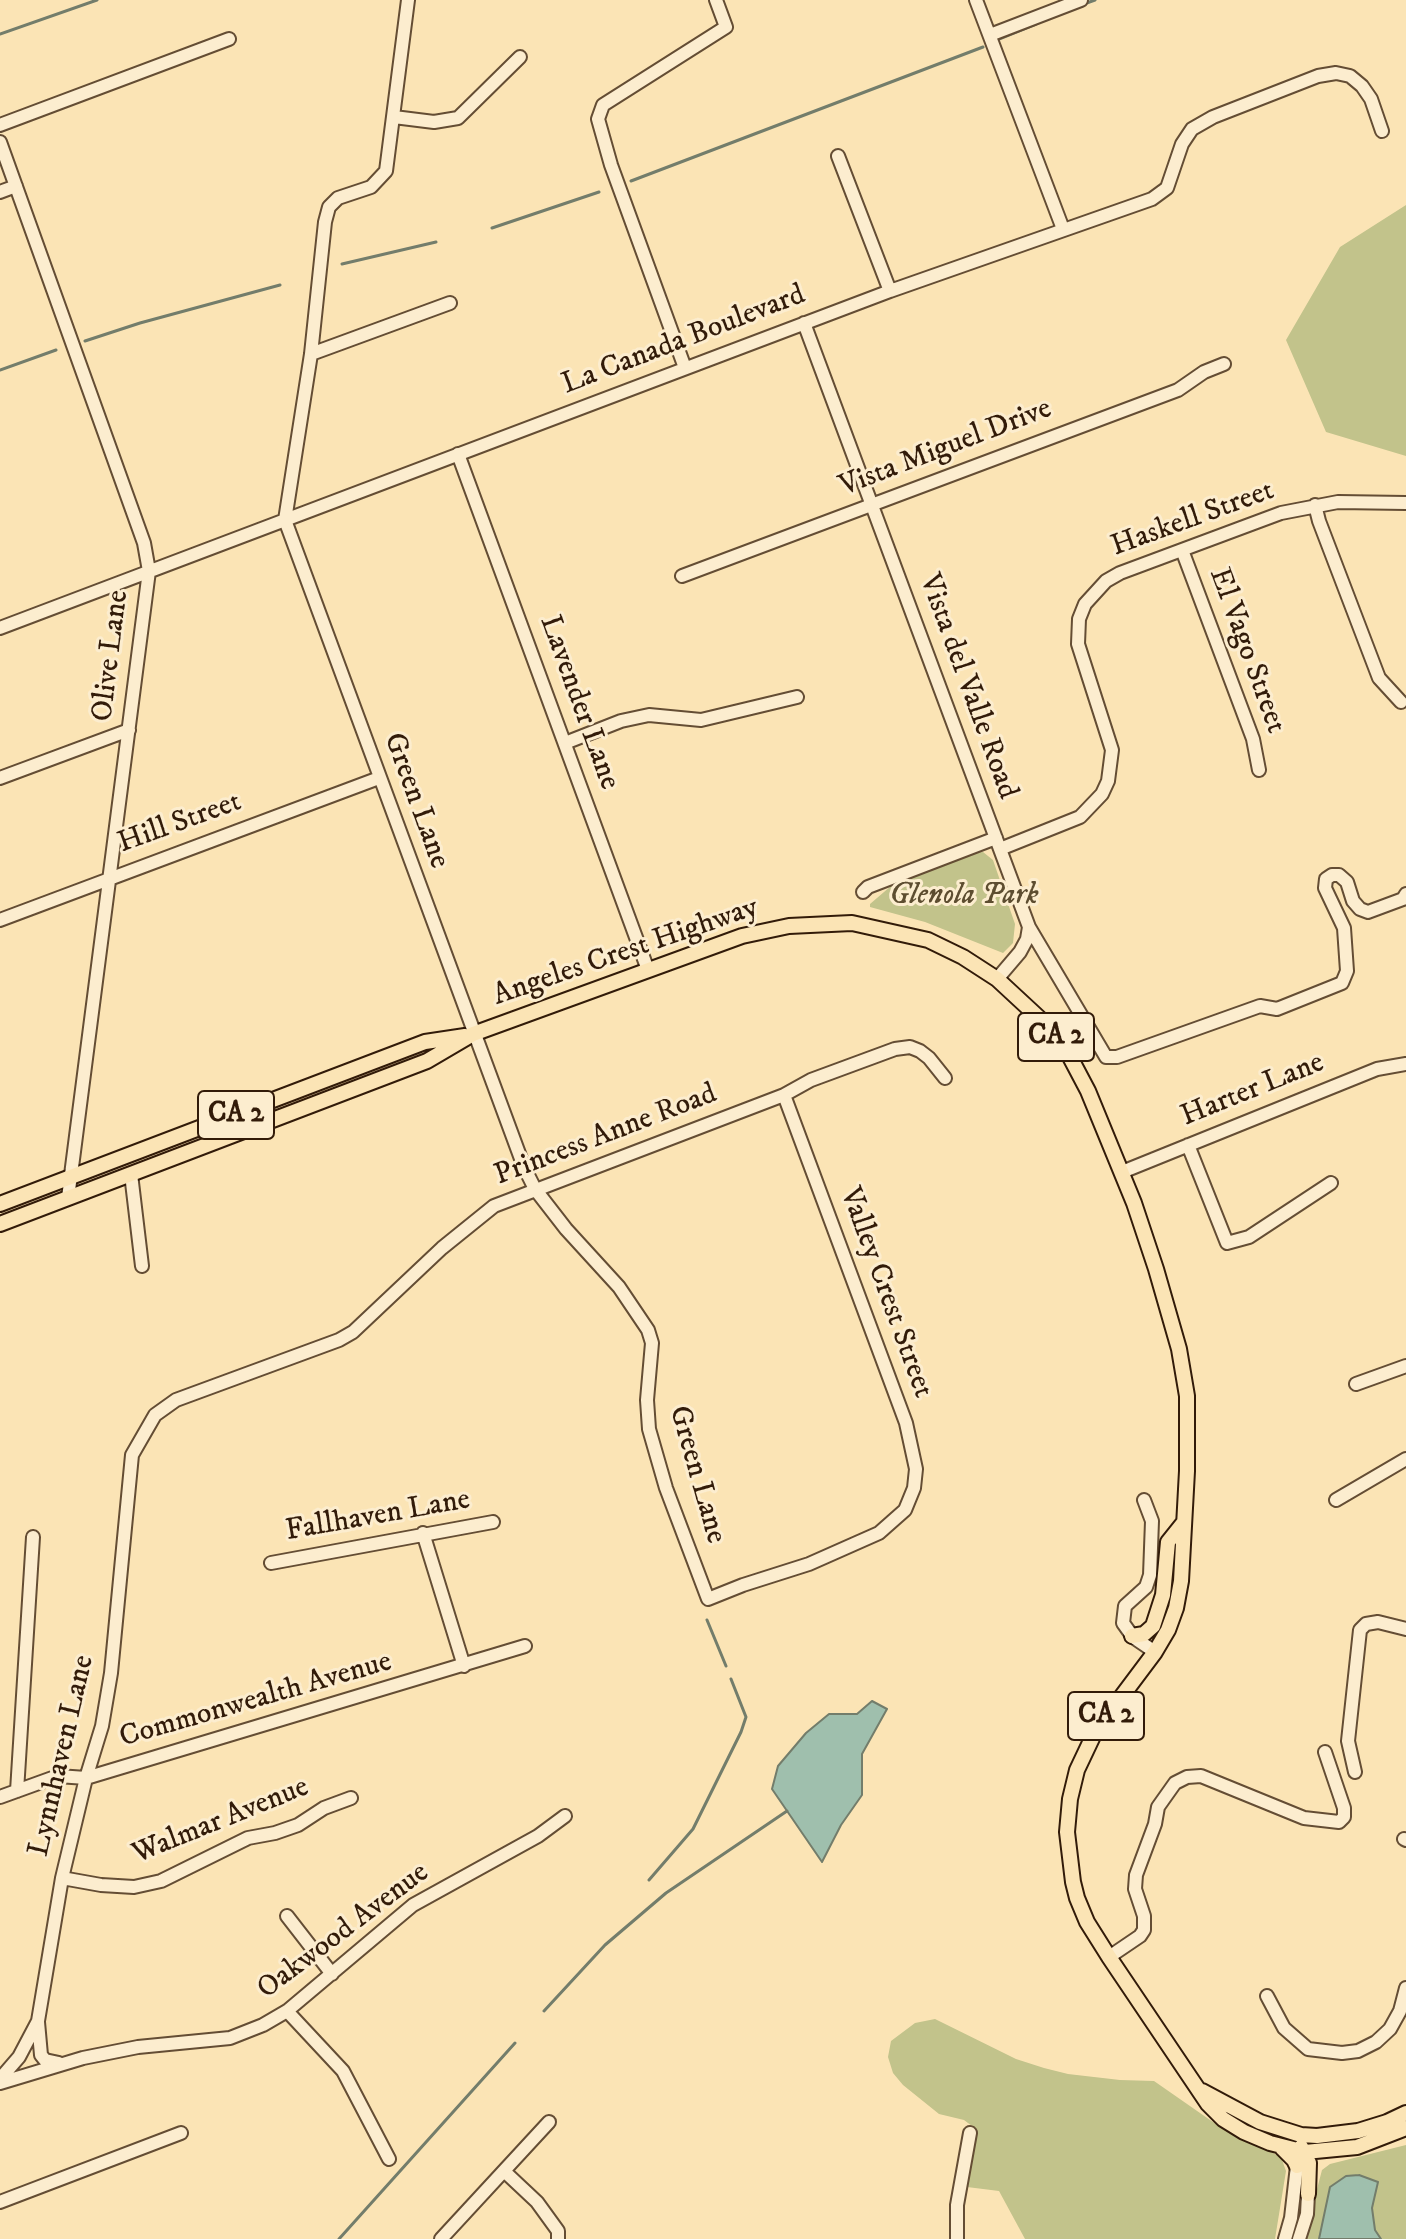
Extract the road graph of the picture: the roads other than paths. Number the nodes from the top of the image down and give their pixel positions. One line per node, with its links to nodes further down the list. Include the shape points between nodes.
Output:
1 (408, 0): 8 (street, Green Lane)
2 (716, 0): 21 (street, via 726,27 603,105 598,119)
3 (976, 0): 5 (street)
4 (1081, 0): 5 (street)
5 (990, 35): 15 (street)
6 (229, 39): 9 (street)
7 (520, 57): 8 (street, via 458,118 434,122)
8 (394, 117): 19 (street, Green Lane, via 382,177 329,207)
9 (0, 125)
10 (1382, 131): 15 (street, La Canada Boulevard, via 1371,99 1350,76 1318,76 1192,129 1162,193)
11 (0, 142): 13 (street, Olive Lane)
12 (838, 156): 16 (street)
13 (16, 186): 14 (street); 28 (street, Olive Lane, via 144,543)
14 (0, 192)
15 (1063, 229): 16 (street, La Canada Boulevard)
16 (890, 291): 18 (street, La Canada Boulevard)
17 (450, 303): 19 (street)
18 (804, 323): 21 (street, La Canada Boulevard); 25 (street, Vista del Valle Road)
19 (311, 354): 26 (street, Green Lane)
20 (1224, 364): 25 (street, Vista Miguel Drive, via 1178,390)
21 (685, 368): 22 (street, La Canada Boulevard)
22 (458, 454): 26 (street, La Canada Boulevard); 34 (street, Lavender Lane)
23 (1406, 503): 24 (street, Haskell Street)
24 (1315, 505): 27 (street, Haskell Street); 32 (street, via 1379,678)
25 (872, 506): 29 (street, Vista Miguel Drive); 38 (street, Vista del Valle Road)
26 (285, 520): 28 (street, La Canada Boulevard); 37 (street, Green Lane)
27 (1182, 550): 35 (street, El Vago Street, via 1253,739); 38 (street, Haskell Street, via 1106,581 1079,619 1080,654 1112,750 1102,794 1080,817)
28 (149, 571): 30 (street, La Canada Boulevard); 33 (street, Olive Lane)
29 (682, 576)
30 (0, 628)
31 (797, 697): 34 (street, via 701,720 649,715)
32 (1401, 702)
33 (129, 730): 36 (street); 39 (street, Olive Lane)
34 (565, 743): 44 (street, Lavender Lane)
35 (1259, 770)
36 (0, 778)
37 (379, 778): 39 (street, Hill Street); 46 (street, Green Lane)
38 (998, 844): 40 (street, Haskell Street); 43 (street, Vista del Valle Road)
39 (109, 878): 42 (street, Hill Street); 53 (street, Olive Lane)
40 (863, 892)
41 (1406, 894): 43 (street, Vista del Valle Road, via 1368,912 1353,901 1347,882 1332,875 1325,888 1344,928 1347,971 1342,983 1277,1009 1260,1006 1117,1057 1106,1057)
42 (0, 920)
43 (1029, 927): 45 (street, via 1020,952)
44 (648, 970): 45 (main road, Angeles Crest Highway / CA 2, via 742,936 789,926 852,923 928,940); 46 (main road, Angeles Crest Highway / CA 2)
45 (997, 979): 51 (main road, Angeles Crest Highway / CA 2, via 1069,1055)
46 (473, 1034): 52 (main road, Angeles Crest Highway / CA 2, via 427,1061); 53 (main road, Angeles Crest Highway / CA 2, via 425,1042); 55 (street, Green Lane)
47 (1406, 1064): 50 (street, Harter Lane, via 1377,1069)
48 (945, 1078): 49 (street, Princess Anne Road, via 929,1058 910,1047 811,1080)
49 (784, 1095): 55 (street, Princess Anne Road); 71 (street, Valley Crest Street, via 913,1449 914,1488 905,1510 879,1533)
50 (1188, 1145): 51 (street, Harter Lane); 54 (street, via 1227,1243 1249,1237)
51 (1122, 1172): 66 (main road, Angeles Crest Highway / CA 2, via 1171,1318 1185,1380)
52 (131, 1174): 56 (main road, Angeles Crest Highway / CA 2); 59 (street)
53 (70, 1178): 56 (street, Olive Lane); 57 (main road, Angeles Crest Highway / CA 2)
54 (1331, 1183)
55 (535, 1189): 62 (street, Princess Anne Road, via 483,1213 353,1332); 71 (street, Green Lane, via 619,1287 648,1330 649,1429)
56 (68, 1198): 58 (main road, Angeles Crest Highway / CA 2)
57 (0, 1204)
58 (0, 1224)
59 (142, 1266)
60 (1406, 1366): 61 (street)
61 (1356, 1384)
62 (176, 1400): 79 (street, Lynnhaven Lane, via 155,1415 132,1455 111,1673)
63 (1406, 1459): 65 (street)
64 (1144, 1500): 73 (street, via 1152,1521 1150,1575 1146,1587 1125,1606 1123,1623)
65 (1336, 1500)
66 (1184, 1521): 73 (main road, via 1168,1542 1163,1595 1153,1626); 75 (main road, Angeles Crest Highway / CA 2, via 1176,1608)
67 (493, 1522): 68 (street, Fallhaven Lane)
68 (423, 1533): 70 (street, Fallhaven Lane); 76 (street)
69 (33, 1537): 80 (street)
70 (271, 1563)
71 (708, 1599)
72 (1406, 1629): 78 (street, via 1378,1622 1360,1630 1348,1741)
73 (1132, 1636): 75 (street)
74 (525, 1646): 76 (street, Commonwealth Avenue)
75 (1155, 1652): 86 (main road, Angeles Crest Highway / CA 2, via 1095,1732 1070,1799 1067,1832 1073,1882 1087,1922)
76 (464, 1666): 79 (street, Commonwealth Avenue)
77 (1325, 1752): 86 (street, via 1345,1814 1339,1822 1304,1818 1201,1776 1175,1783 1158,1807 1136,1875 1144,1930)
78 (1355, 1772)
79 (86, 1778): 80 (street, Commonwealth Avenue, via 58,1776); 84 (street, Lynnhaven Lane)
80 (17, 1791): 81 (street, Commonwealth Avenue)
81 (0, 1797)
82 (351, 1798): 84 (street, Walmar Avenue, via 298,1825 248,1838 161,1881 134,1887)
83 (565, 1816): 87 (street, Oakwood Avenue, via 413,1905)
84 (62, 1878): 91 (street, Lynnhaven Lane)
85 (287, 1916): 87 (street)
86 (1109, 1957): 94 (main road, Angeles Crest Highway / CA 2)
87 (332, 1974): 90 (street, Oakwood Avenue)
88 (1406, 1988): 89 (street, via 1390,2029 1367,2047 1342,2053 1308,2049 1284,2028)
89 (1267, 1996)
90 (287, 2011): 92 (street, Oakwood Avenue, via 230,2038 138,2047); 104 (street, via 343,2071)
91 (38, 2021): 92 (street, via 41,2055 52,2063); 93 (street, Lynnhaven Lane)
92 (66, 2063): 93 (street, Oakwood Avenue)
93 (0, 2081)
94 (1198, 2089): 97 (main road, Angeles Crest Highway / CA 2, via 1289,2132 1317,2136); 101 (main road, Angeles Crest Highway / CA 2, via 1223,2119); 103 (main road, via 1238,2121)
95 (1406, 2113): 97 (main road, Angeles Crest Highway / CA 2)
96 (549, 2122): 106 (street)
97 (1374, 2127): 103 (main road, via 1347,2139 1317,2142)
98 (1406, 2128): 102 (main road, Angeles Crest Highway / CA 2, via 1376,2142)
99 (181, 2133): 108 (street)
100 (970, 2133): 111 (street, via 957,2205)
101 (1278, 2145): 103 (main road, Angeles Crest Highway / CA 2); 105 (main road)
102 (1335, 2151): 103 (main road, Angeles Crest Highway / CA 2); 107 (main road, via 1314,2165)
103 (1305, 2152): 105 (main road); 107 (main road)
104 (389, 2159)
105 (1297, 2166): 112 (street)
106 (504, 2171): 109 (street); 110 (street, via 537,2202)
107 (1308, 2194): 113 (street)
108 (0, 2202)
109 (441, 2239)
110 (558, 2239)
111 (957, 2239)
112 (1285, 2239)
113 (1299, 2239)

